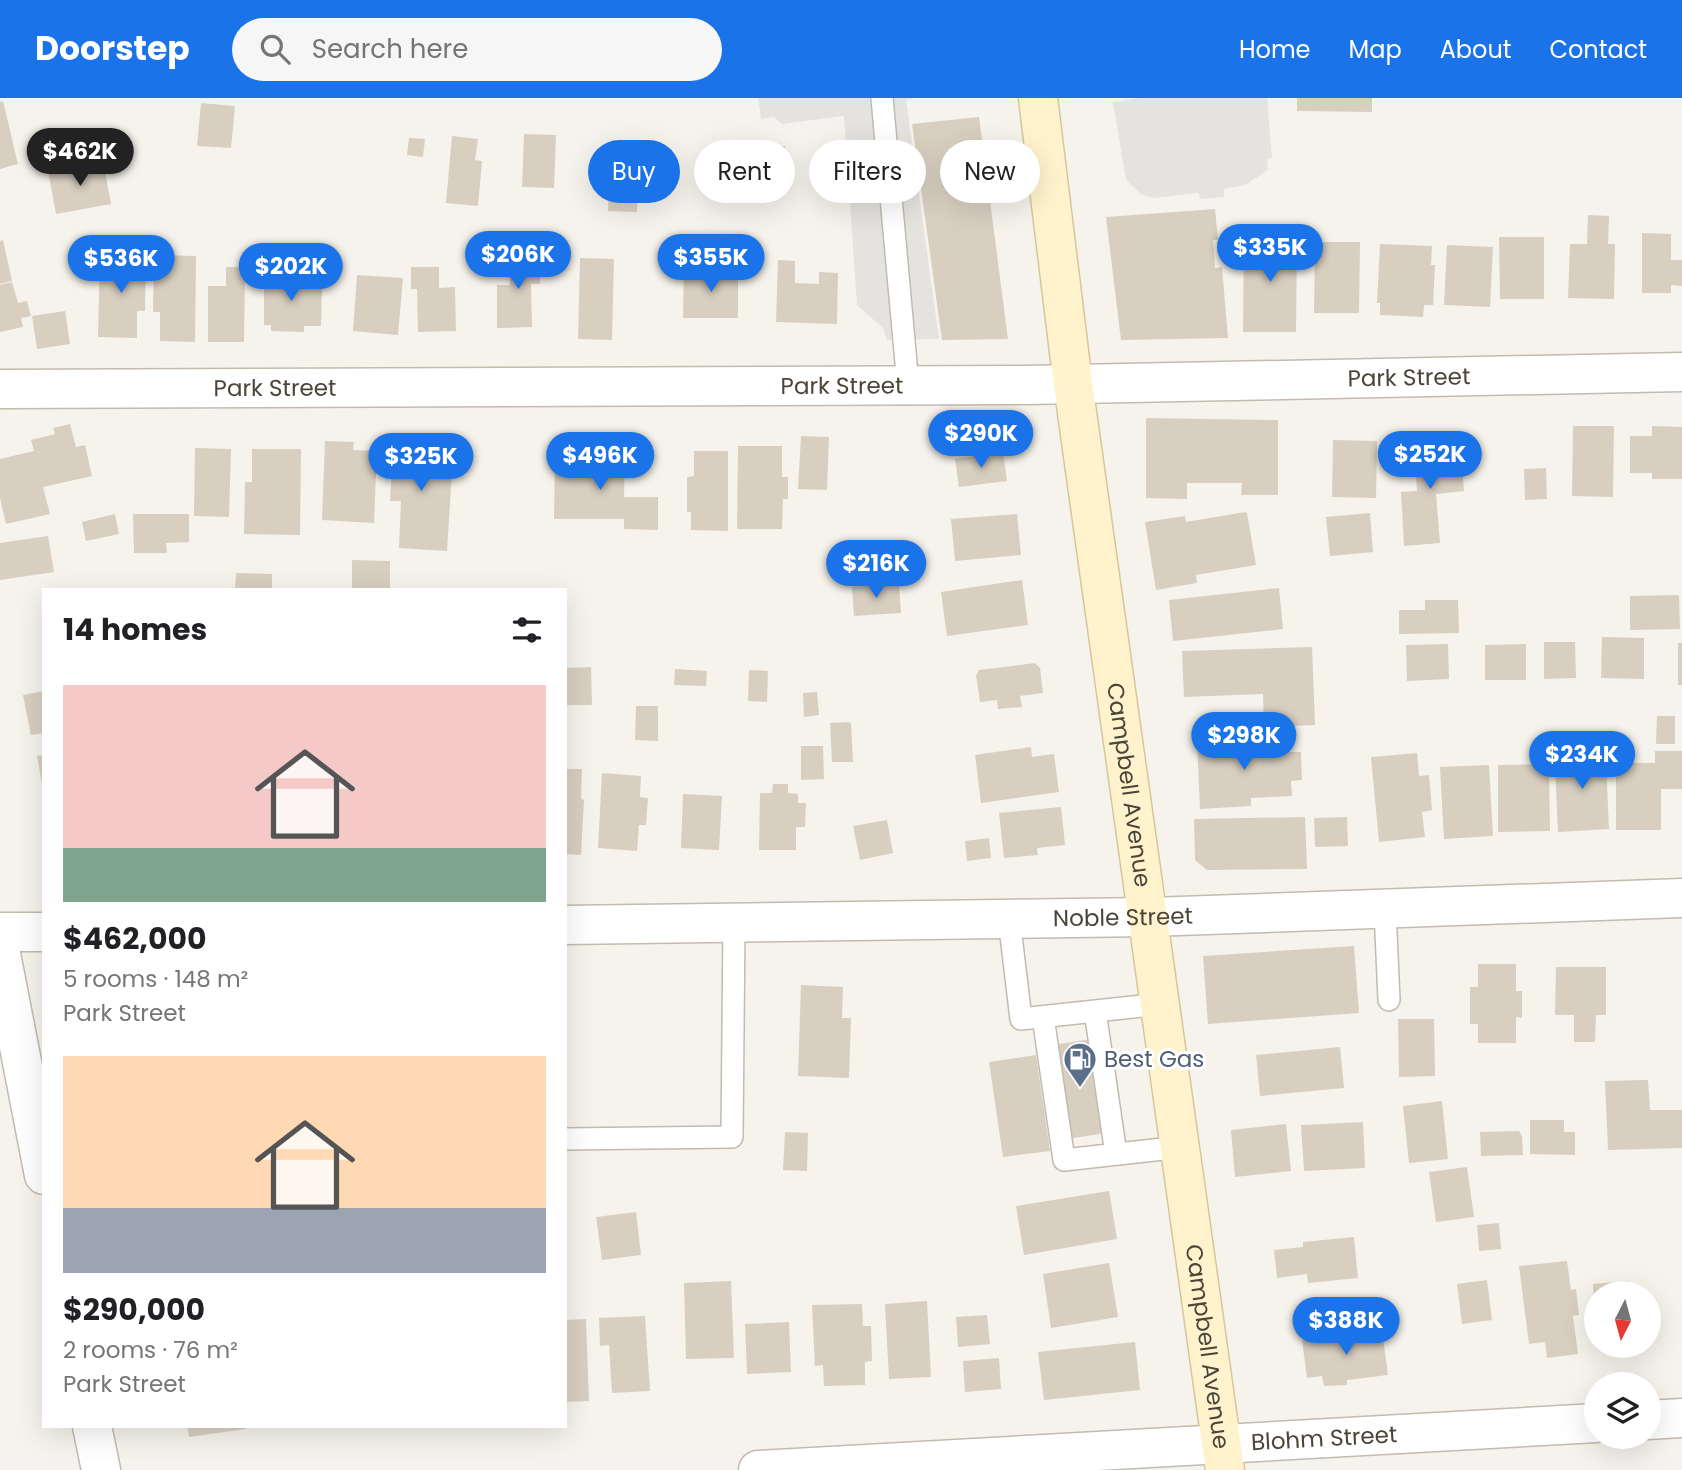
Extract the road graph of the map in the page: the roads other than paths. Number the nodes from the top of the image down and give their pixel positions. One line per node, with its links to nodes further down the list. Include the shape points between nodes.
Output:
1 (882, 98): 5 (lane)
2 (1038, 98): 4 (main road, Campbell Avenue)
3 (1682, 372): 4 (street, Park Street)
4 (1073, 384): 5 (street, Park Street); 9 (main road, Campbell Avenue)
5 (908, 385): 6 (street, Park Street)
6 (0, 389)
7 (1682, 898): 8 (street, Noble Street)
8 (1385, 909): 9 (street, Noble Street); 16 (lane)
9 (1150, 917): 10 (street, Noble Street); 17 (main road, Campbell Avenue)
10 (1009, 919): 11 (street, Noble Street); 19 (lane, via 1021,1019)
11 (734, 923): 12 (street, Noble Street); 20 (lane, via 733,1137)
12 (567, 925)
13 (0, 932): 14 (street)
14 (42, 932)
15 (0, 949): 23 (street)
16 (1389, 1000)
17 (1161, 1004): 18 (lane); 21 (main road, Campbell Avenue)
18 (1095, 1011): 19 (lane); 22 (lane)
19 (1043, 1017): 22 (lane, via 1064,1160)
20 (567, 1139)
21 (1181, 1147): 22 (lane); 28 (main road, Campbell Avenue)
22 (1116, 1154)
23 (42, 1165)
24 (1682, 1418): 25 (street)
25 (1661, 1419)
26 (1584, 1424): 28 (street, Blohm Street)
27 (92, 1428): 29 (street)
28 (1224, 1457): 30 (street, Blohm Street)
29 (100, 1470)
30 (758, 1470)

